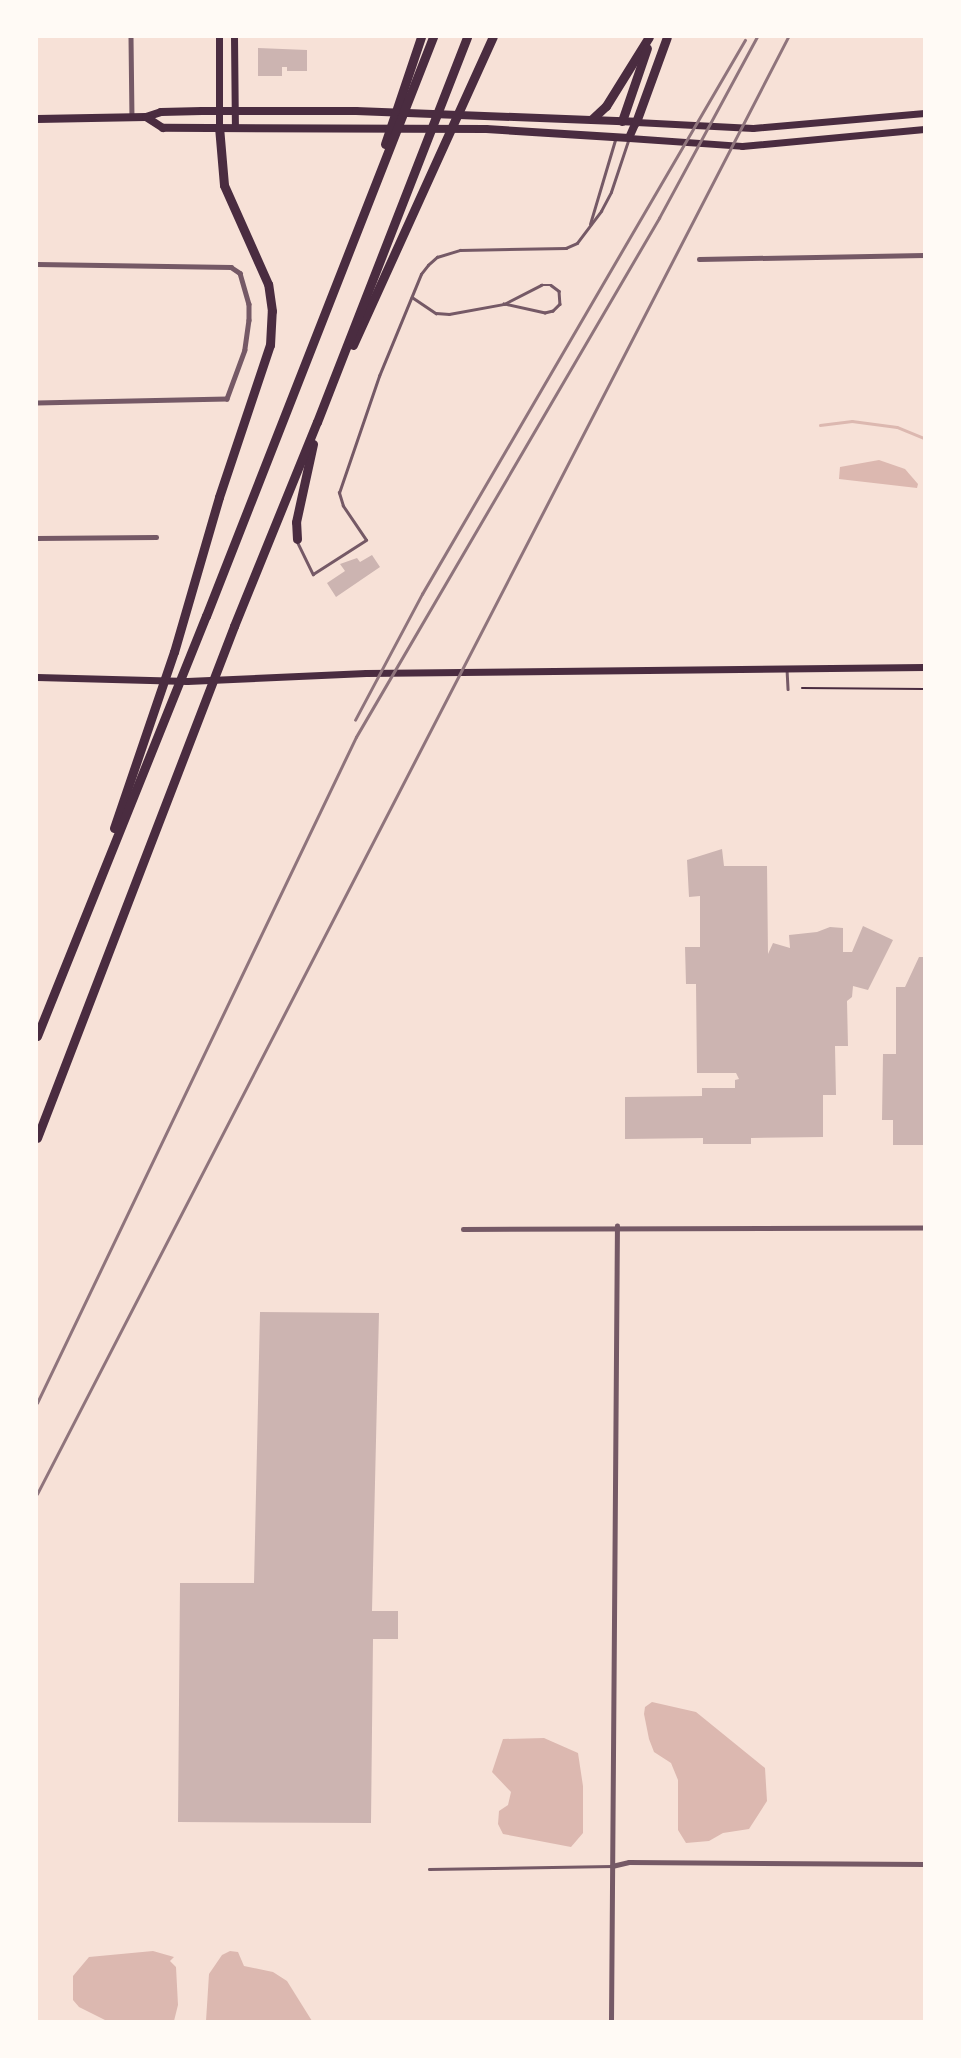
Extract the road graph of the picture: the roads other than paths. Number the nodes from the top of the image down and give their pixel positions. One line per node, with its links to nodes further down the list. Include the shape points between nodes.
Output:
1 (131, 37): 14 (street)
2 (219, 37): 10 (main road)
3 (234, 37): 11 (main road)
4 (421, 37): 30 (highway)
5 (433, 37): 30 (highway)
6 (467, 37): 32 (highway)
7 (493, 37): 32 (highway)
8 (650, 37): 16 (highway, via 606,106); 17 (highway)
9 (667, 37): 18 (highway)
10 (219, 110): 11 (main road); 13 (main road, via 161,112); 19 (main road)
11 (235, 111): 16 (main road); 20 (main road)
12 (924, 113): 18 (main road, via 776,127)
13 (146, 117): 14 (main road); 19 (main road, via 163,128)
14 (132, 118): 15 (main road)
15 (37, 119)
16 (592, 119): 17 (main road)
17 (622, 121): 18 (main road); 22 (main road)
18 (636, 122): 23 (main road)
19 (219, 127): 20 (main road); 40 (highway, via 224,185 268,284 270,345 157,706)
20 (235, 127): 22 (main road, via 486,129)
21 (924, 129): 23 (main road, via 767,145)
22 (617, 136): 23 (main road); 24 (lane)
23 (629, 138): 24 (lane, via 611,192)
24 (589, 229): 28 (lane, via 566,248 460,250 437,257 421,274)
25 (924, 255): 26 (street)
26 (699, 259)
27 (37, 264): 31 (street, via 231,267 240,273 249,304 244,350 227,399)
28 (412, 297): 29 (lane, via 436,313 449,314); 35 (lane, via 339,493 366,540 313,574)
29 (504, 304): 29 (lane, via 549,313 559,304 560,295 546,284)
30 (326, 311): 40 (highway)
31 (37, 403)
32 (318, 420): 35 (highway, via 296,522); 42 (highway)
33 (156, 537): 34 (street)
34 (37, 538)
35 (297, 539)
36 (924, 667): 37 (main road)
37 (787, 669): 38 (main road, via 132,680); 39 (lane)
38 (37, 677)
39 (788, 689)
40 (49, 1003): 41 (highway)
41 (37, 1036)
42 (37, 1138)
43 (617, 1226): 44 (street); 45 (street); 47 (street)
44 (924, 1227)
45 (463, 1229)
46 (924, 1864): 47 (street, via 629,1861)
47 (612, 1866): 48 (lane); 49 (street)
48 (429, 1869)
49 (611, 2021)

